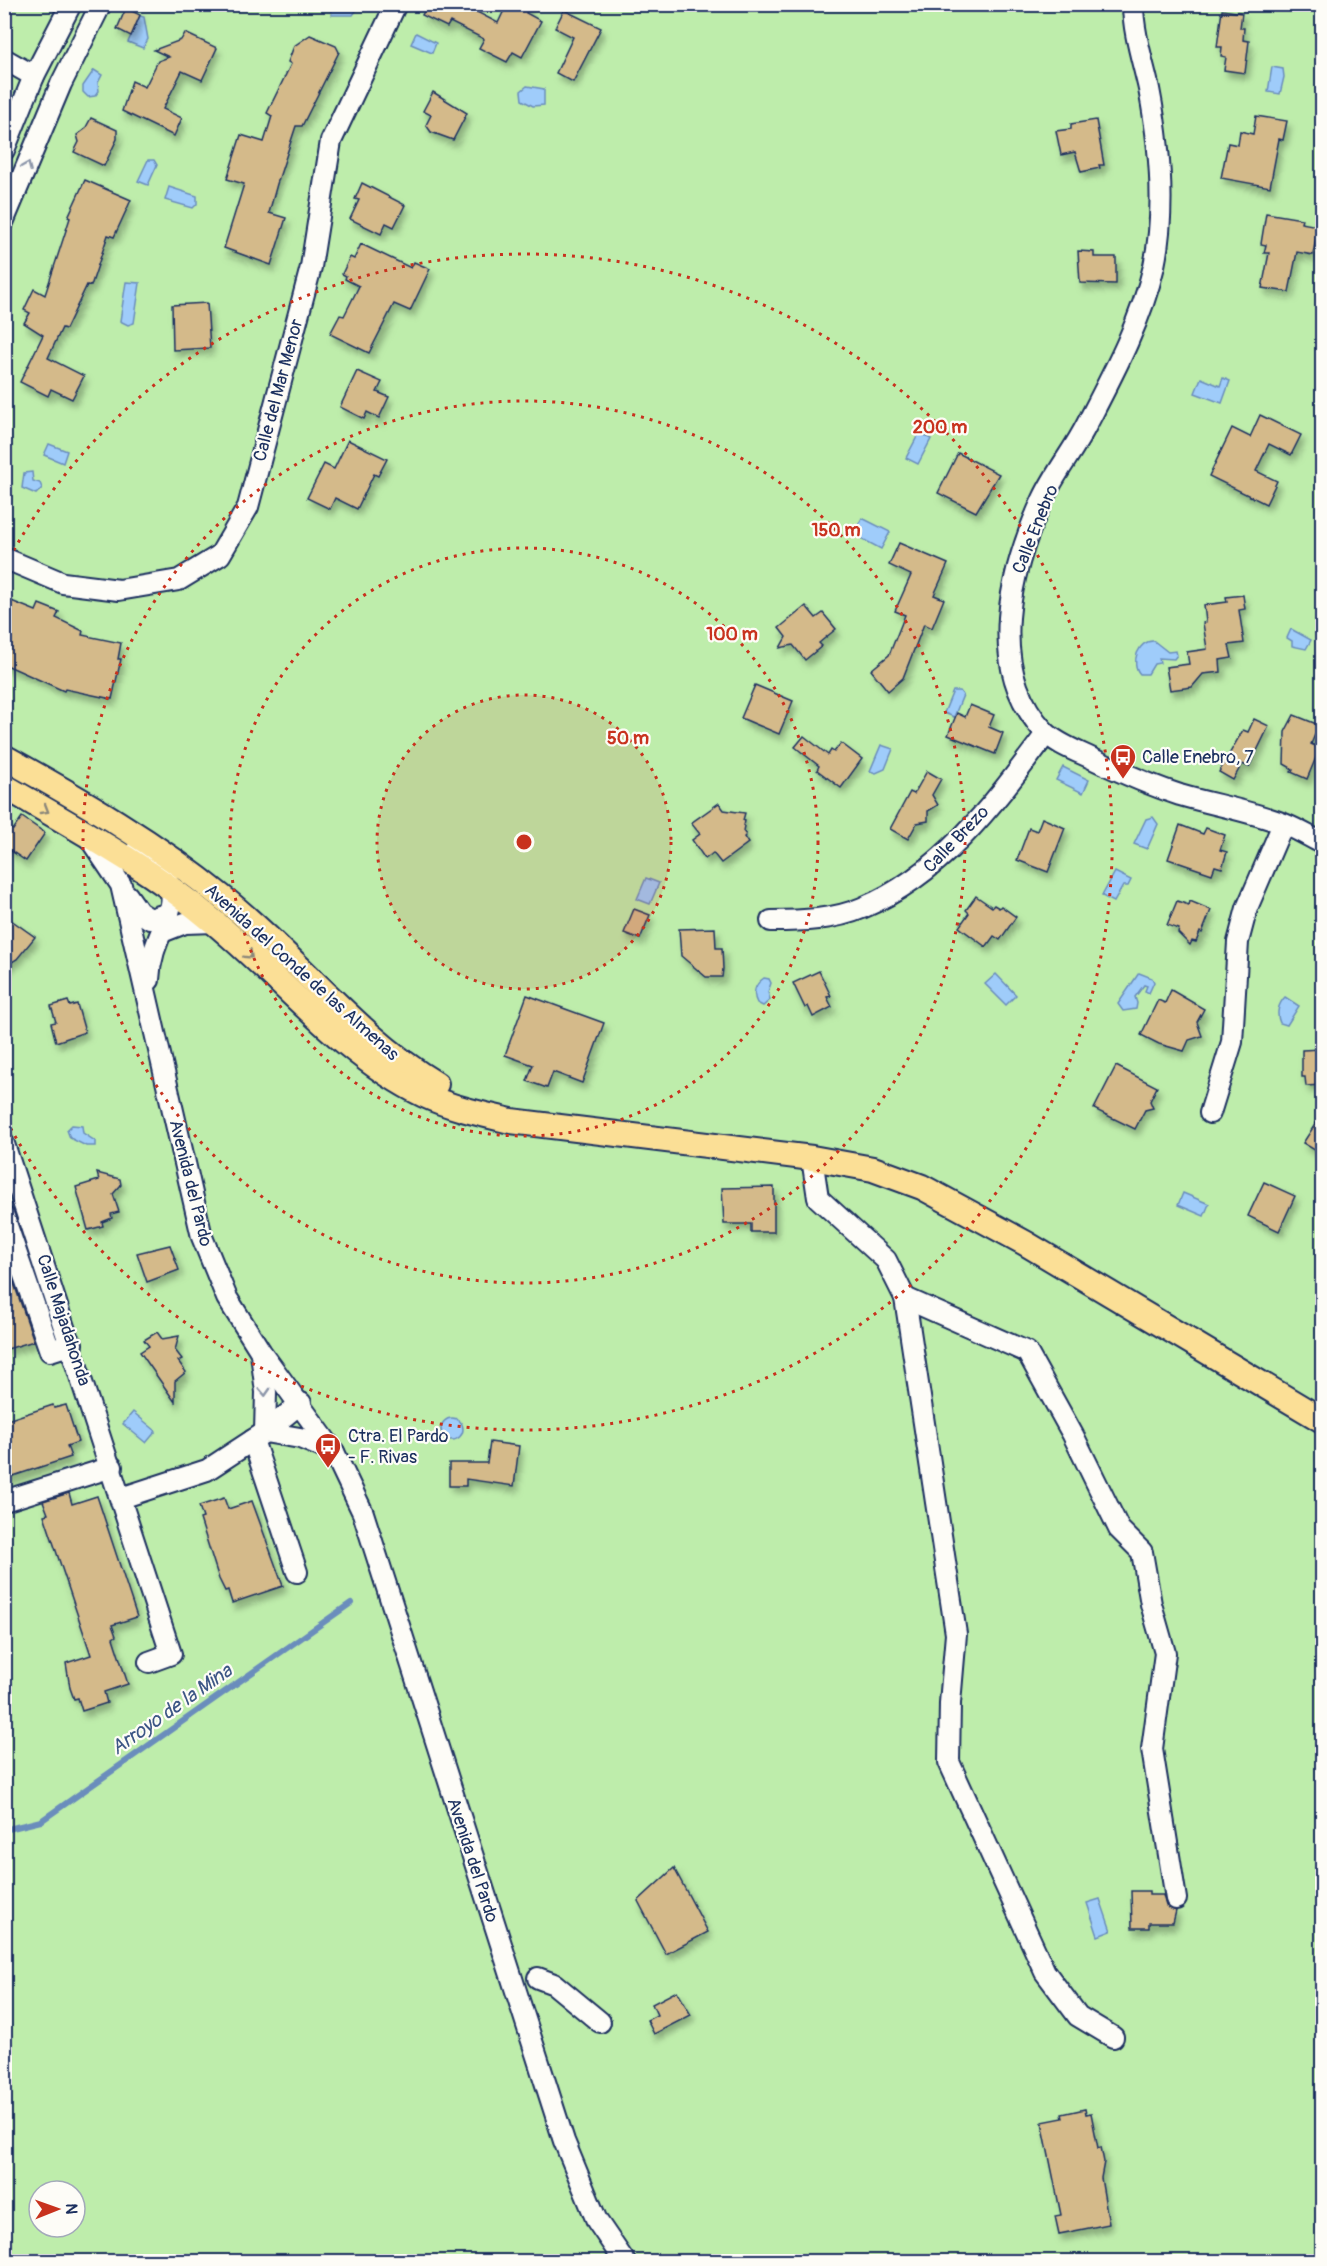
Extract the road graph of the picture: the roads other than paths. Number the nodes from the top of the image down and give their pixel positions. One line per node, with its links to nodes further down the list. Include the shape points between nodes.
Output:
1 (71, 4): 6 (street)
2 (101, 4): 8 (street, one-way to 2, via 61,84)
3 (396, 4): 9 (street, Calle del Mar Menor, via 331,141 311,267 248,507 220,555 179,580 119,590 63,583)
4 (1133, 4): 10 (street, Calle Enebro, via 1155,119 1160,216 1154,265 1138,319 1085,428 1043,498 1014,578 1009,664 1021,701)
5 (4, 59): 6 (street)
6 (34, 76): 7 (street)
7 (4, 150)
8 (4, 220)
9 (4, 558)
10 (1046, 734): 14 (street, Calle Enebro, via 1125,774 1178,794); 19 (street, Calle Brezo, via 1009,783 937,863 905,887 860,909 808,920)
11 (4, 755): 12 (main road, Avenida del Conde de las Almenas)
12 (31, 772): 18 (street, via 158,864); 24 (main road, Avenida del Conde de las Almenas, via 136,835 223,897 387,1050 434,1084)
13 (4, 786): 15 (main road, Avenida del Conde de las Almenas, one-way to 15)
14 (1283, 824): 16 (street, Calle Enebro); 23 (street, via 1247,908 1238,942 1232,1042)
15 (86, 834): 17 (street); 18 (main road, Avenida del Conde de las Almenas)
16 (1323, 843)
17 (121, 885): 18 (street, via 139,912 150,919); 22 (street)
18 (171, 901): 20 (main road, Avenida del Conde de las Almenas); 21 (street)
19 (771, 921)
20 (215, 922): 21 (street, via 185,924); 24 (main road, Avenida del Conde de las Almenas, one-way to 24, via 374,1065 424,1095)
21 (162, 932): 22 (street, via 150,959)
22 (149, 1004): 30 (street, Avenida del Pardo, via 202,1238 227,1298)
23 (1209, 1113)
24 (511, 1121): 26 (main road)
25 (4, 1144): 29 (street, Calle Majadahonda)
26 (813, 1158): 28 (street, via 818,1198 886,1260); 32 (main road, via 873,1170 922,1187)
27 (4, 1217): 29 (street, via 50,1351)
28 (905, 1298): 40 (street, via 1027,1352 1074,1435 1119,1529 1142,1552 1165,1653 1152,1749); 43 (street, via 956,1634 949,1762 1045,1972 1078,2016)
29 (72, 1344): 35 (street, Calle Majadahonda)
30 (261, 1352): 31 (street, Avenida del Pardo); 33 (street, Avenida del Pardo, one-way to 33, via 266,1392)
31 (301, 1403): 33 (street); 34 (street, Avenida del Pardo)
32 (1323, 1420)
33 (259, 1436): 34 (street, via 300,1438); 36 (street, via 207,1470); 38 (street)
34 (334, 1452): 44 (street, Avenida del Pardo, via 363,1513 395,1605 564,2141 597,2221)
35 (112, 1467): 36 (street, Calle Majadahonda); 37 (street)
36 (121, 1498): 39 (street, Calle Majadahonda, via 171,1654)
37 (4, 1501)
38 (297, 1572)
39 (149, 1662)
40 (1176, 1899)
41 (538, 1978): 42 (street, via 554,1984)
42 (600, 2022)
43 (1113, 2037)
44 (625, 2262)

